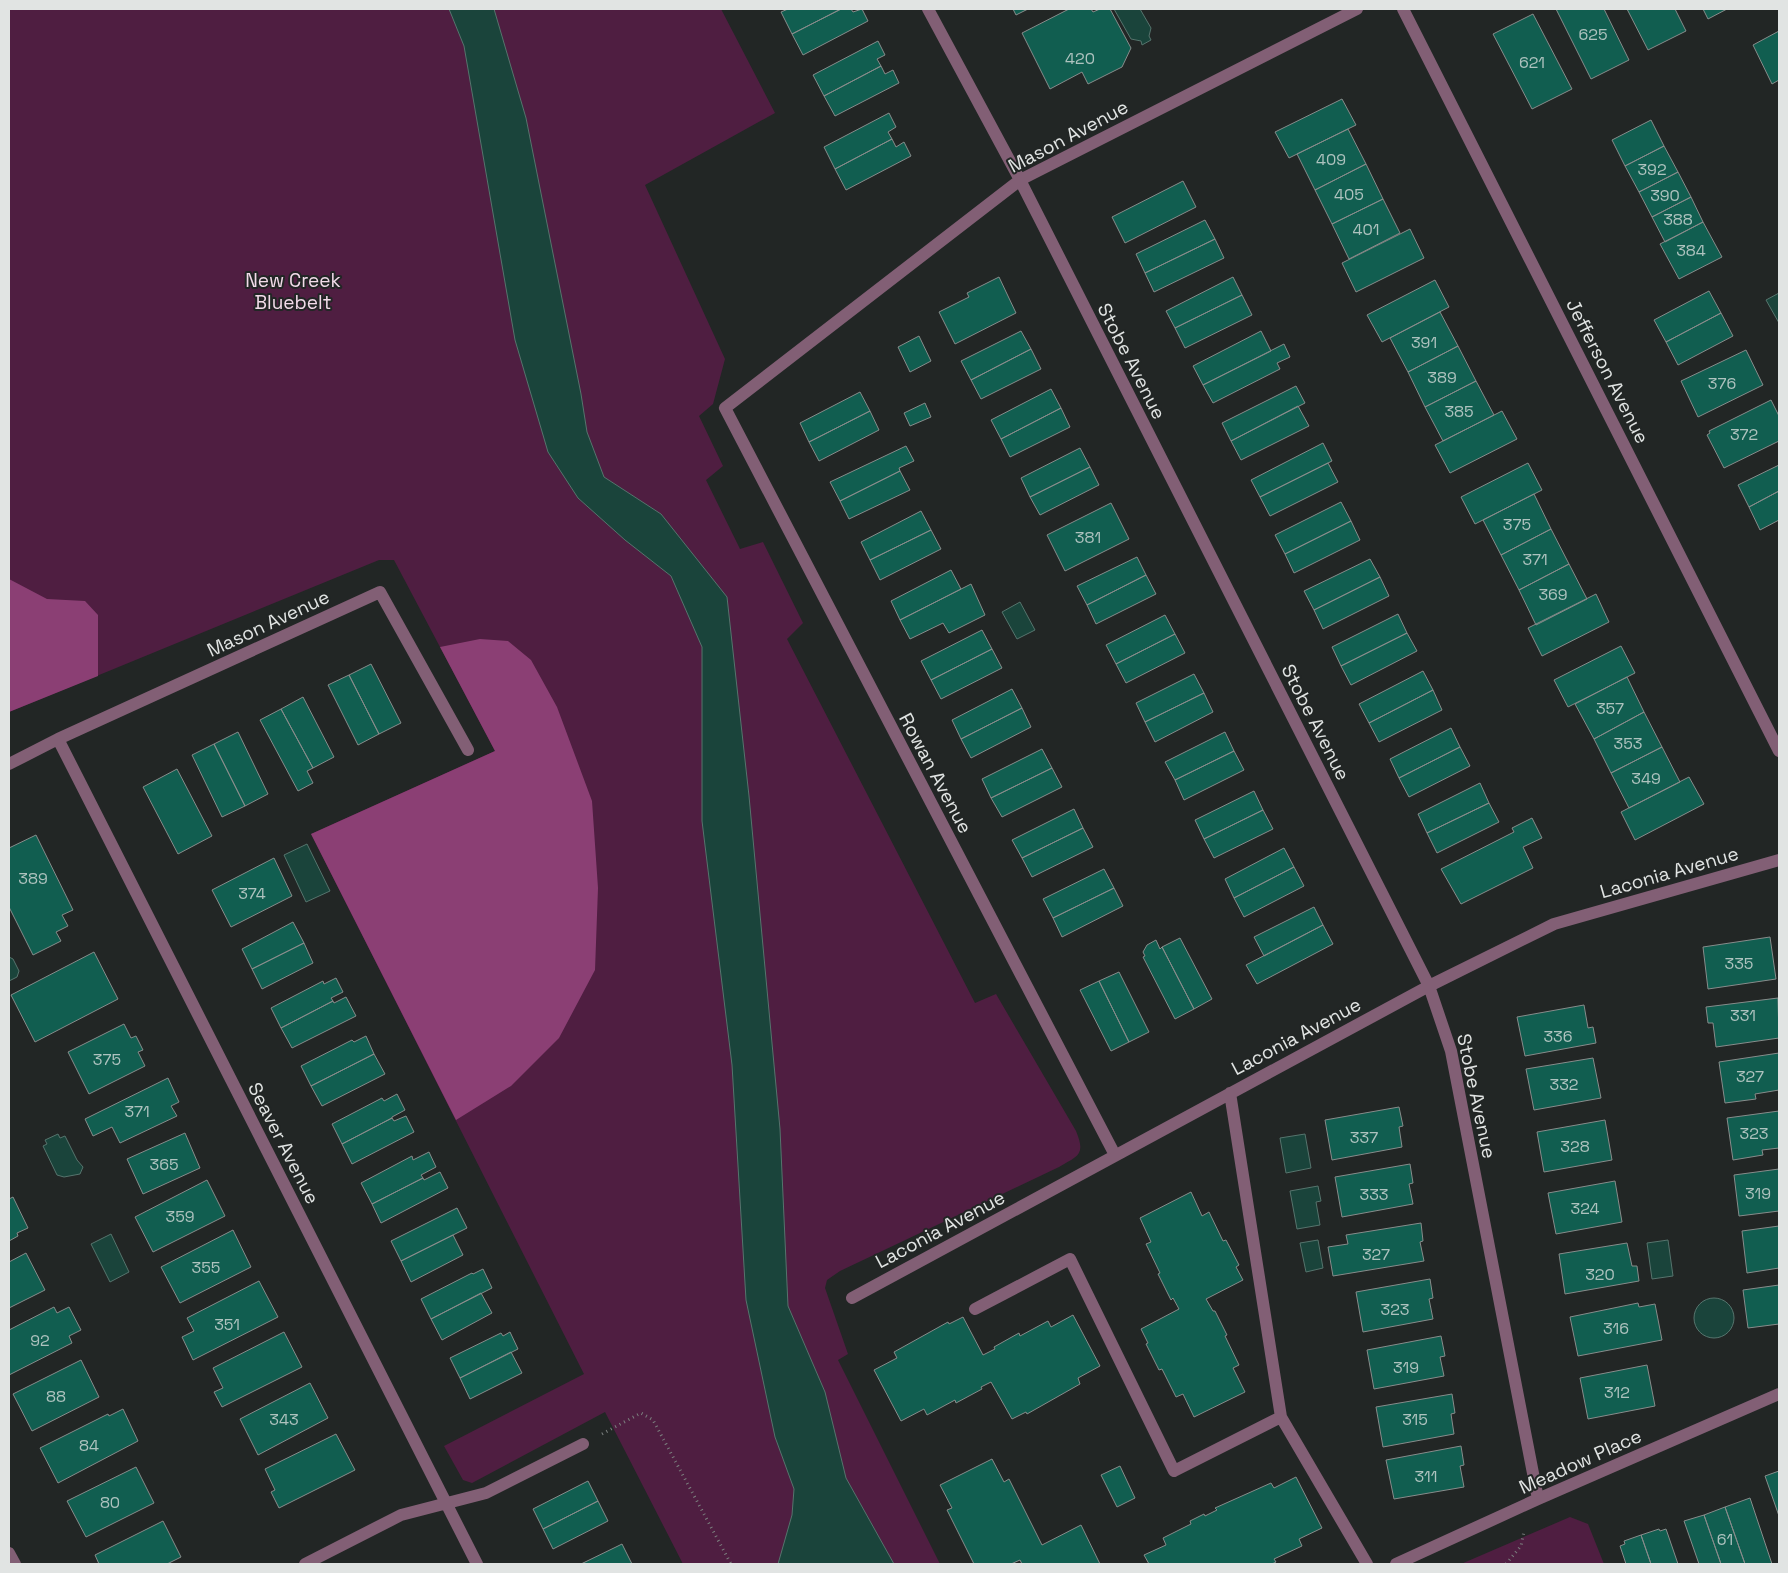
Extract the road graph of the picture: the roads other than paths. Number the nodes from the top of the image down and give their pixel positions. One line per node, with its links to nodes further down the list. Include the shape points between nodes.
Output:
1 (928, 9): 4 (street, Stobe Avenue)
2 (1357, 9): 4 (street, Mason Avenue)
3 (1403, 9): 8 (street, Jefferson Avenue)
4 (1020, 180): 5 (street, Mason Avenue); 11 (street, Stobe Avenue)
5 (725, 408): 13 (street, Rowan Avenue)
6 (58, 739): 7 (street, Mason Avenue, via 380,592); 9 (street, Mason Avenue); 20 (street, Seaver Avenue)
7 (468, 750)
8 (1779, 751)
9 (9, 764)
10 (1779, 860): 11 (street, Laconia Avenue, via 1554,924)
11 (1429, 986): 12 (street, Laconia Avenue); 19 (street, Stobe Avenue, via 1451,1051)
12 (1230, 1093): 13 (street, Laconia Avenue); 17 (street)
13 (1115, 1155): 14 (street, Laconia Avenue)
14 (852, 1298)
15 (975, 1309): 17 (street, via 1070,1259 1174,1471)
16 (1779, 1394): 19 (street, Meadow Place)
17 (1281, 1417): 25 (street)
18 (582, 1444): 20 (street, via 486,1493)
19 (1534, 1501): 26 (street, Meadow Place)
20 (446, 1504): 23 (street, via 401,1515); 24 (street, Seaver Avenue)
21 (9, 1553): 22 (street)
22 (15, 1564)
23 (305, 1564)
24 (476, 1564)
25 (1367, 1564)
26 (1396, 1564)

